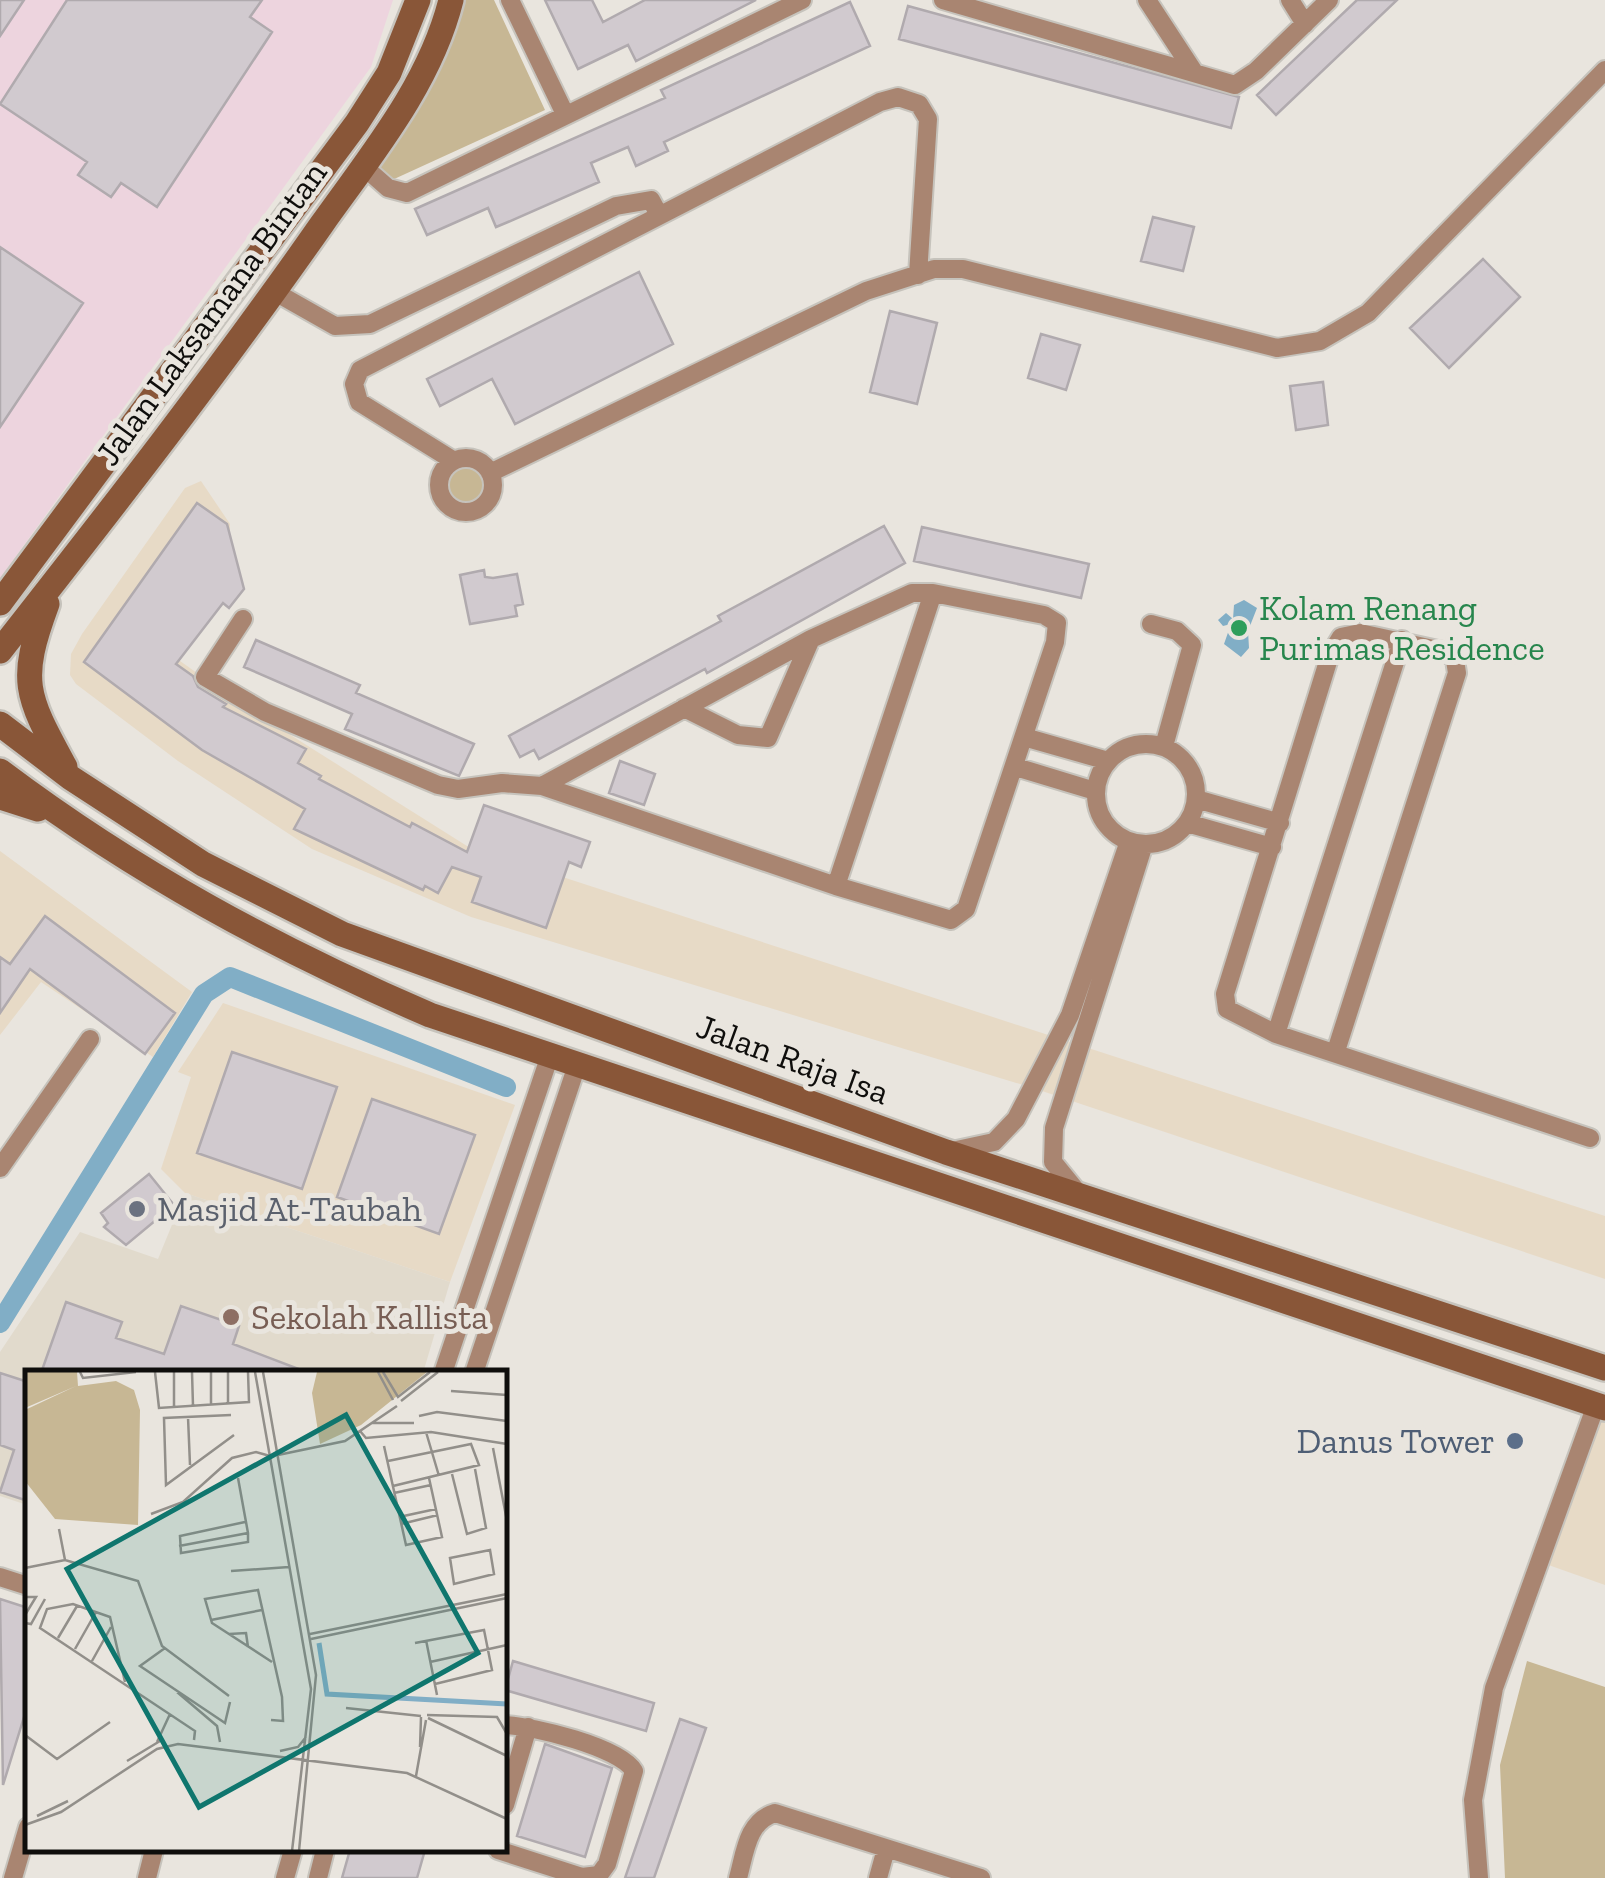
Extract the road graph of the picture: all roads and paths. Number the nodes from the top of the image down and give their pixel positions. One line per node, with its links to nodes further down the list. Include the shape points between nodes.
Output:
1 (418, 0): 17 (main road, Jalan Laksamana Bintan, via 388,73 356,123)
2 (450, 0): 13 (main road, Jalan Laksamana Bintan, via 421,76)
3 (510, 0): 12 (street)
4 (802, 0): 12 (street)
5 (943, 0): 11 (street)
6 (1147, 0): 11 (street)
7 (1290, 0): 9 (street)
8 (1330, 0): 9 (street)
9 (1305, 24): 11 (street, via 1245,81 1228,84)
10 (1605, 70): 15 (street, via 1368,313 1320,341 1277,348 963,269)
11 (1194, 72)
12 (566, 114): 13 (street, via 407,193 388,188)
13 (363, 166): 16 (main road, Jalan Laksamana Bintan)
14 (659, 216): 15 (street, via 880,102 908,98 928,118); 16 (street, via 650,200 616,206 370,324 335,326); 19 (street, via 360,370 354,384 358,402)
15 (918, 275): 20 (street, via 866,291)
16 (275, 292): 18 (main road, Jalan Laksamana Bintan)
17 (210, 322): 18 (main road); 21 (main road, Jalan Laksamana Bintan)
18 (236, 344): 22 (main road, Jalan Laksamana Bintan)
19 (454, 461): 20 (street, via 470,458); 20 (street, via 441,473 439,490 456,511 482,507 492,491)
20 (490, 473)
21 (38, 552): 23 (main road); 25 (main road, Jalan Laksamana Bintan)
22 (58, 575): 30 (main road, Jalan Laksamana Bintan); 38 (main road, via 31,647 28,683)
23 (0, 582)
24 (933, 593): 28 (street, via 912,594); 33 (street, via 1044,614 1056,623); 48 (street)
25 (0, 603)
26 (243, 619): 39 (street, via 205,677 265,712 450,789)
27 (1151, 624): 34 (street, via 1176,631 1192,645)
28 (811, 639): 31 (street); 31 (street, via 768,738 738,735)
29 (1402, 640): 44 (street, via 1360,632 1340,636); 49 (street); 51 (street, via 1447,652 1457,674)
30 (0, 651)
31 (684, 708): 39 (street)
32 (0, 724): 38 (main road, Jalan Raja Isa)
33 (1024, 737): 35 (street); 36 (street)
34 (1164, 746): 35 (street, via 1124,748); 42 (street, via 1189,768)
35 (1108, 761): 40 (street)
36 (1016, 767): 40 (street); 48 (street, via 958,917 940,918)
37 (0, 771): 43 (main road)
38 (71, 778): 55 (main road, Jalan Raja Isa, via 203,864 342,934)
39 (542, 786): 48 (street)
40 (1095, 791): 46 (street, via 1100,816)
41 (0, 797): 43 (main road)
42 (1196, 800): 44 (street); 45 (street)
43 (58, 814): 52 (main road, via 268,943 430,1015)
44 (1280, 822): 47 (street)
45 (1187, 823): 46 (street, via 1168,839); 47 (street)
46 (1136, 843): 55 (street, via 1070,1014 1016,1119 994,1142); 57 (street, via 1052,1141 1053,1162)
47 (1272, 847): 49 (street, via 1225,1002 1233,1015)
48 (836, 886)
49 (1276, 1034): 51 (street)
50 (90, 1039): 56 (street)
51 (1336, 1051): 54 (street)
52 (549, 1058): 53 (main road); 59 (street)
53 (576, 1068): 60 (street); 61 (main road)
54 (1590, 1138)
55 (946, 1152): 57 (main road, Jalan Raja Isa)
56 (0, 1168)
57 (1082, 1197): 58 (main road, Jalan Raja Isa)
58 (1226, 1244): 61 (main road); 62 (main road, Jalan Raja Isa)
59 (477, 1268): 60 (street); 63 (street)
60 (504, 1278): 64 (street)
61 (1214, 1280): 65 (main road)
62 (1605, 1368)
63 (444, 1370)
64 (475, 1370)
65 (1601, 1407): 85 (street, via 1494,1688 1472,1800)
66 (0, 1577): 67 (street)
67 (25, 1585)
68 (508, 1726): 69 (street)
69 (528, 1728): 70 (street); 76 (street, via 616,1754 632,1766 634,1778 598,1875 582,1877)
70 (508, 1795)
71 (25, 1836): 78 (street)
72 (886, 1849): 77 (street); 82 (street, via 775,1813 754,1826); 83 (street)
73 (153, 1853): 79 (street)
74 (292, 1853): 80 (street)
75 (325, 1853): 81 (street)
76 (507, 1853)
77 (923, 1870): 84 (street)
78 (12, 1878)
79 (146, 1878)
80 (285, 1878)
81 (318, 1878)
82 (738, 1878)
83 (878, 1878)
84 (981, 1878)
85 (1479, 1878)

